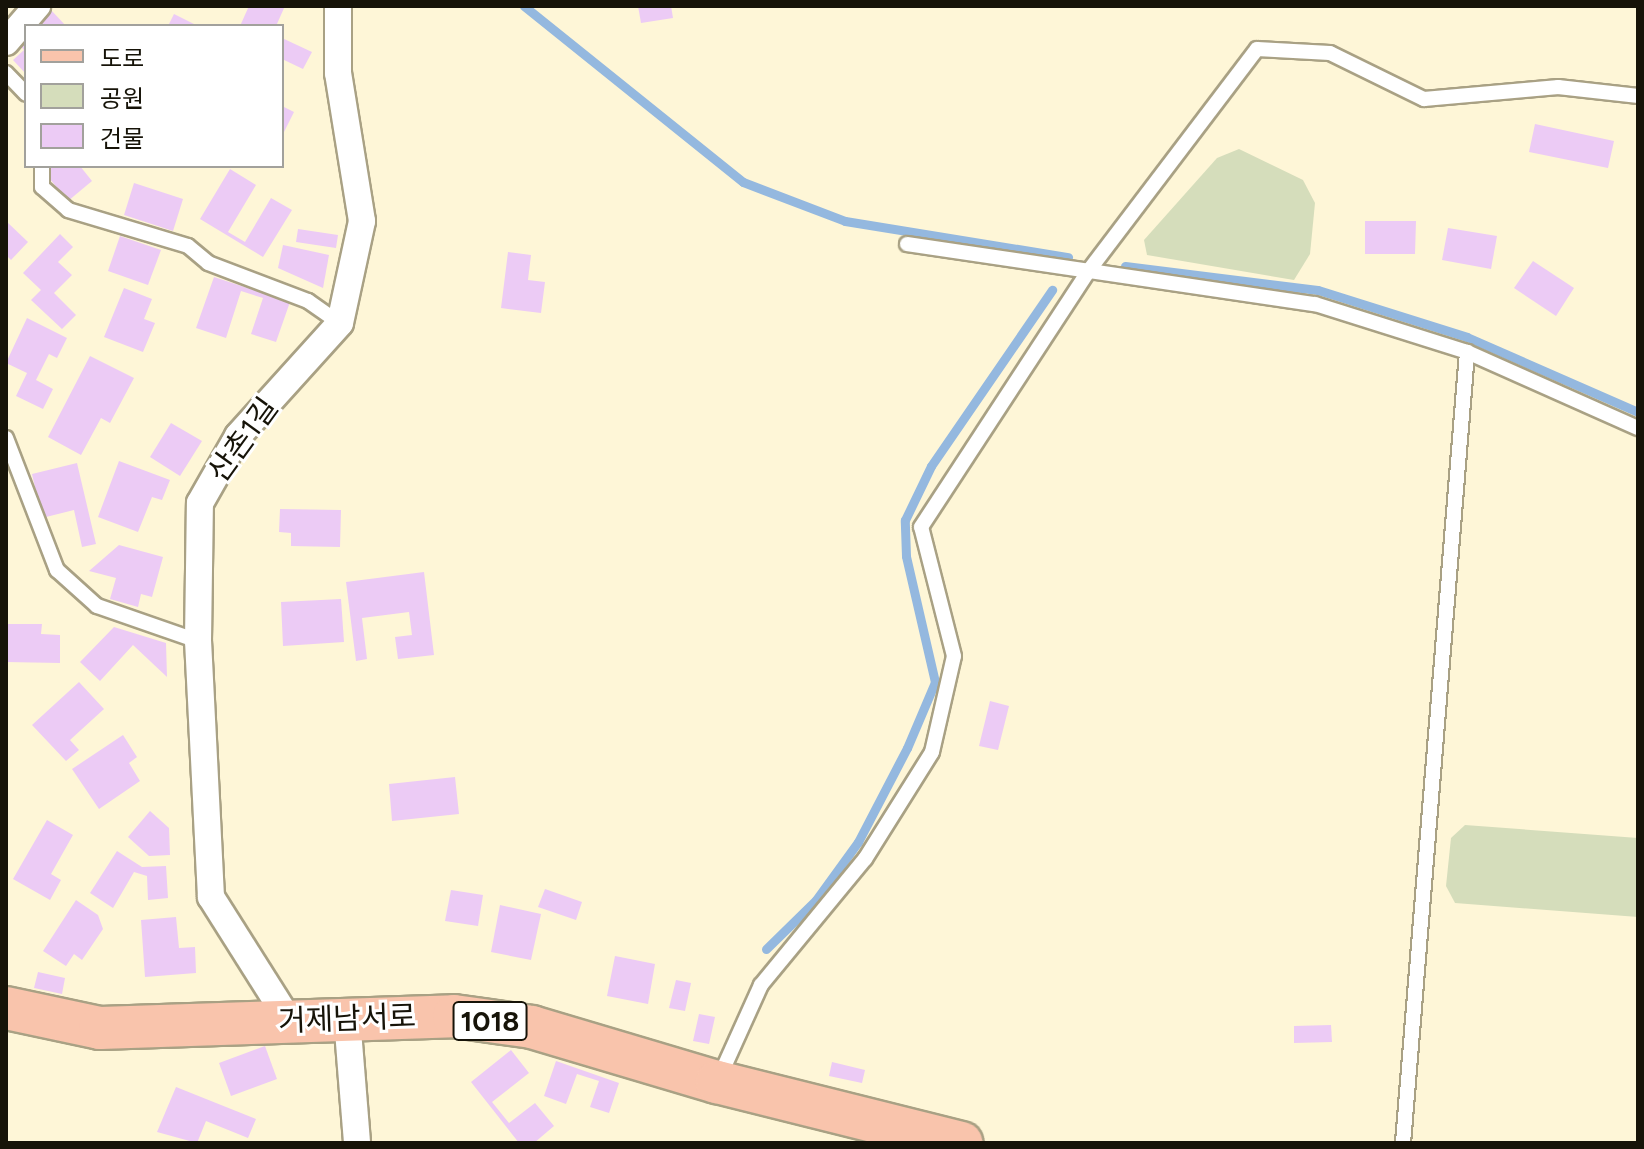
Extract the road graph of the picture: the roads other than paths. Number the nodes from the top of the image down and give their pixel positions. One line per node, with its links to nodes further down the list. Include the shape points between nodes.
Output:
1 (37, 6): 3 (street)
2 (338, 6): 10 (street, 산촌1길, via 338,73 362,221)
3 (6, 42)
4 (6, 73): 5 (lane)
5 (24, 92)
6 (1638, 96): 9 (lane, via 1558,87 1424,99 1330,53 1257,49)
7 (42, 168): 10 (lane, via 42,187 68,210 188,246 208,263 308,301)
8 (907, 244): 9 (lane)
9 (1087, 273): 11 (lane, via 1315,304); 18 (lane, via 921,527 954,656 932,752 865,859 761,985)
10 (340, 323): 14 (street, 산촌1길, via 238,436 200,503)
11 (1467, 352): 12 (lane); 21 (lane)
12 (1638, 428)
13 (6, 438): 14 (lane, via 57,570 97,606)
14 (198, 641): 17 (street, 산촌1길, via 211,897)
15 (6, 1008): 17 (main road, 거제남서로 / 1018, via 100,1028)
16 (347, 1018): 17 (main road, 거제남서로 / 1018); 18 (main road, 거제남서로 / 1018, via 454,1016 532,1027); 19 (street)
17 (290, 1022)
18 (717, 1082): 20 (main road, 거제남서로 / 1018)
19 (357, 1143)
20 (962, 1143)
21 (1403, 1143)

